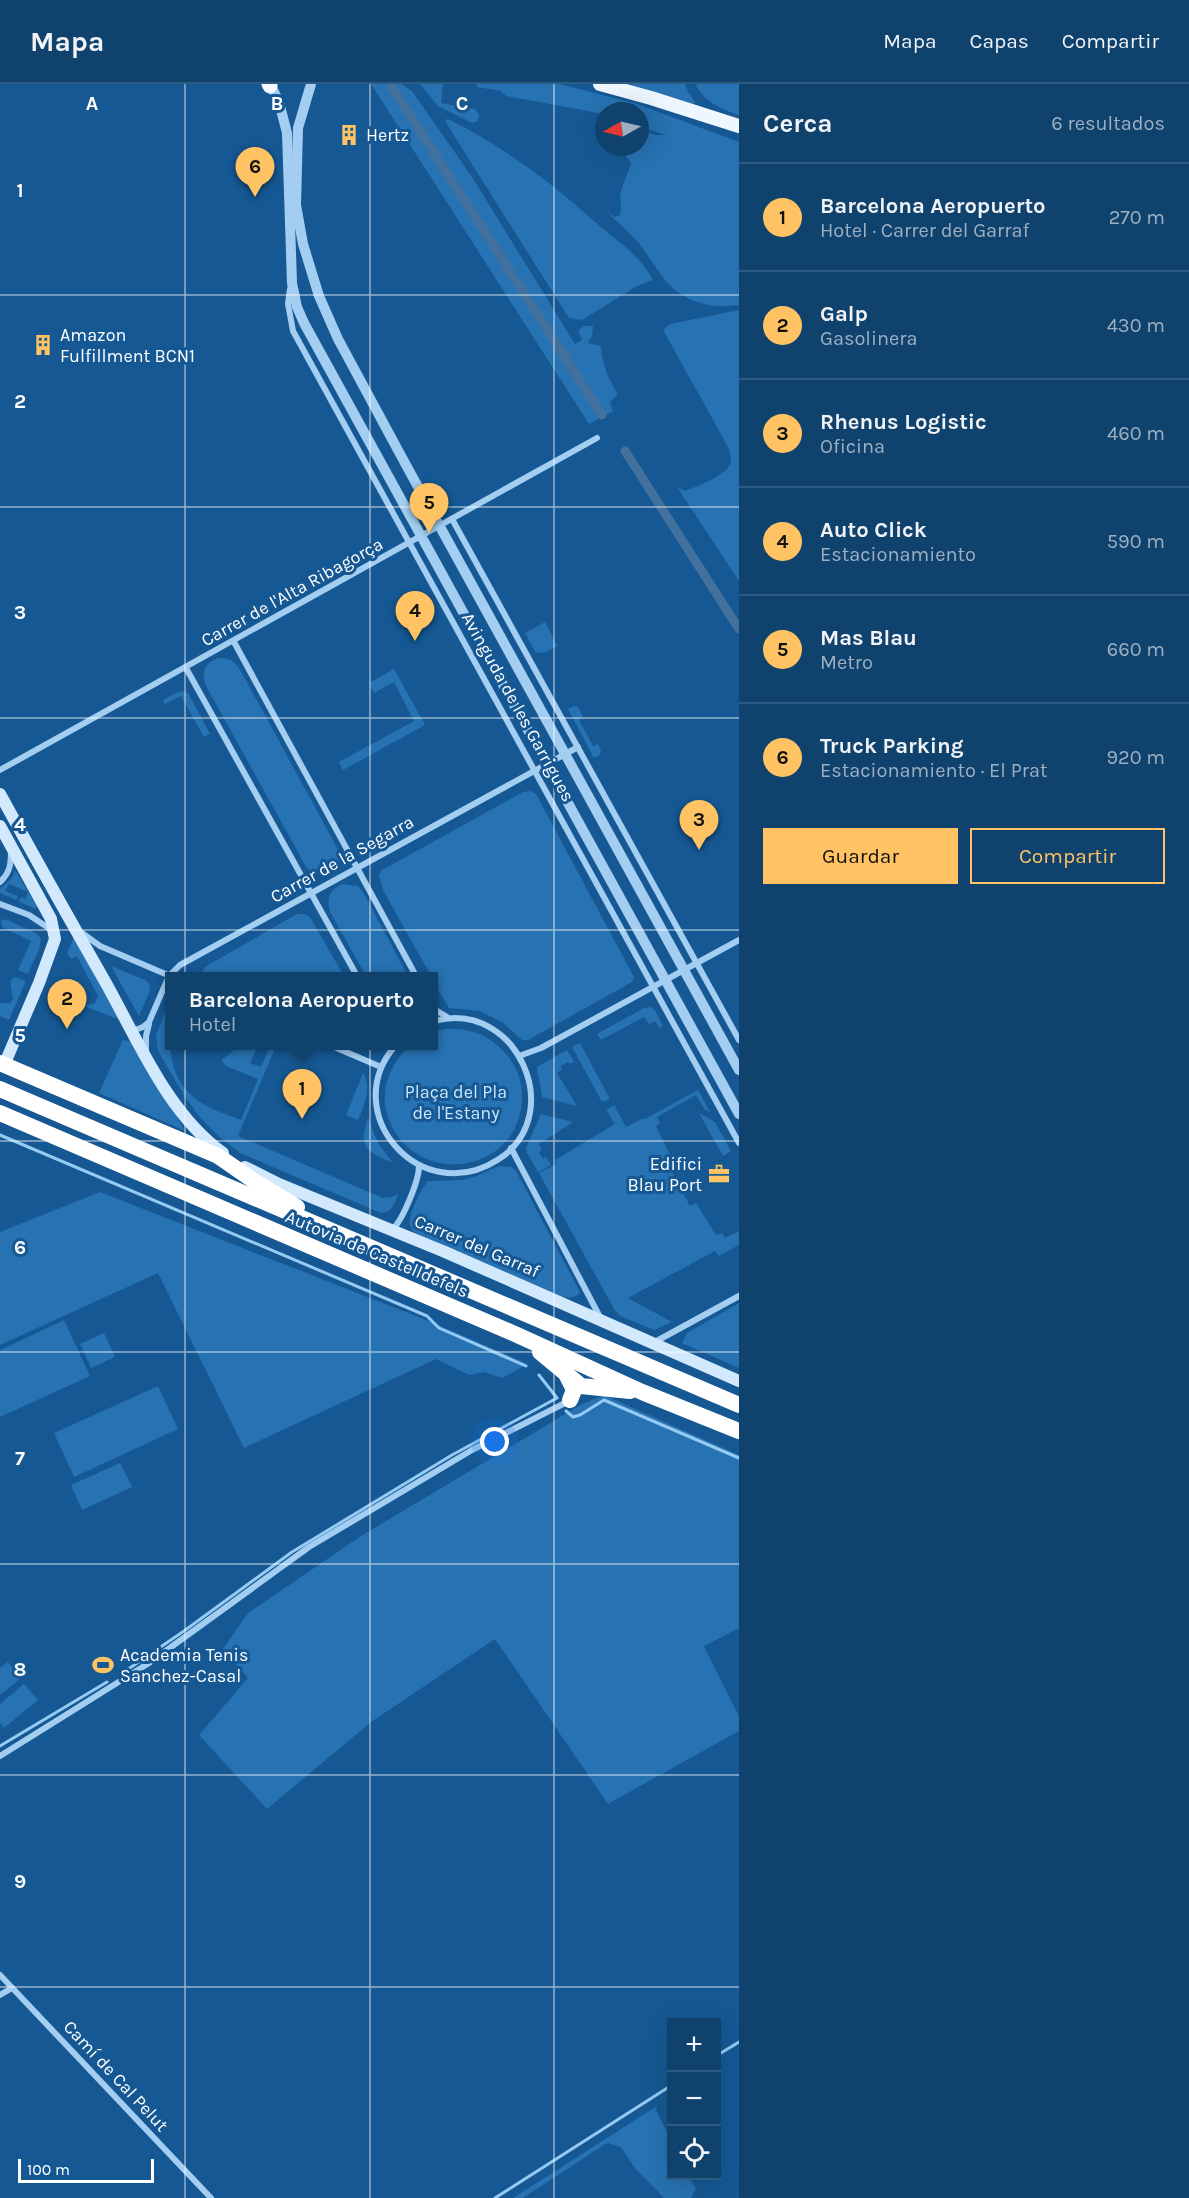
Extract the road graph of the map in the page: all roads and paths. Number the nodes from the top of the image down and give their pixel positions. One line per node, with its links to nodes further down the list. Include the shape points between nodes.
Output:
1 (311, 84): 10 (street, Avinguda de les Garrigues, via 298,128 296,187 299,225 311,274 338,339)
2 (600, 84): 4 (main road)
3 (270, 85): 7 (street, Avinguda de les Garrigues, via 287,133)
4 (699, 113): 5 (main road); 6 (main road)
5 (739, 126)
6 (739, 132)
7 (292, 283): 11 (street, Avinguda de les Garrigues, via 304,323); 12 (street, Avinguda de les Garrigues, via 288,304 293,331)
8 (597, 438): 9 (street, Carrer de l'Alta Ribagorça)
9 (452, 519): 10 (street, Carrer de l'Alta Ribagorça); 15 (street, Avinguda de les Garrigues)
10 (440, 526): 11 (street, Carrer de l'Alta Ribagorça); 16 (street, Avinguda de les Garrigues)
11 (421, 537): 12 (street, Carrer de l'Alta Ribagorça); 17 (street, Avinguda de les Garrigues)
12 (409, 543): 13 (street, Carrer de l'Alta Ribagorça); 19 (street, Avinguda de les Garrigues)
13 (234, 642): 14 (street, Carrer de l'Alta Ribagorça); 23 (street)
14 (186, 668): 18 (street, Carrer de l'Alta Ribagorça); 25 (street)
15 (578, 747): 16 (street, Carrer de la Segarra); 30 (street, Avinguda de les Garrigues)
16 (565, 754): 17 (street, Carrer de la Segarra); 31 (street, Avinguda de les Garrigues)
17 (546, 764): 19 (street, Carrer de la Segarra); 36 (street, Avinguda de les Garrigues)
18 (0, 770)
19 (534, 771): 23 (street, Carrer de la Segarra); 38 (street, Avinguda de les Garrigues)
20 (0, 794): 27 (main road, Carrer del Garraf)
21 (0, 826): 22 (main road)
22 (10, 844): 24 (street, via 10,867); 28 (main road, via 48,913)
23 (357, 867): 25 (street, Carrer de la Segarra); 34 (street)
24 (0, 882)
25 (311, 893): 32 (street, Carrer de la Segarra); 33 (street)
26 (0, 904): 28 (street, via 43,923)
27 (76, 930): 35 (street); 43 (main road, Carrer del Garraf)
28 (55, 934): 49 (main road, via 39,983)
29 (739, 939): 30 (street)
30 (696, 963): 31 (street); 44 (street, Avinguda de les Garrigues)
31 (684, 970): 36 (street); 51 (street, Avinguda de les Garrigues)
32 (173, 972)
33 (355, 972)
34 (414, 972)
35 (165, 974)
36 (665, 980): 38 (street); 54 (street, Avinguda de les Garrigues)
37 (165, 985): 42 (street, Carrer de la Segarra)
38 (653, 987): 48 (street); 56 (street, Avinguda de les Garrigues)
39 (438, 1012): 40 (street)
40 (450, 1018): 41 (street); 48 (street, via 483,1024 502,1035)
41 (438, 1020)
42 (149, 1022): 43 (street); 47 (street, Carrer de la Segarra)
43 (132, 1031): 47 (main road, Carrer del Garraf)
44 (739, 1040)
45 (341, 1050): 50 (street)
46 (390, 1050): 50 (street)
47 (146, 1056): 55 (main road, Carrer del Garraf, via 175,1104)
48 (519, 1056): 57 (street, via 529,1077 531,1101 526,1125)
49 (2, 1062): 58 (highway)
50 (381, 1067): 59 (street, via 376,1100 379,1118 388,1138)
51 (739, 1070)
52 (0, 1089): 61 (highway, Autovia de Castelldefels)
53 (0, 1113): 64 (highway, Autovia de Castelldefels)
54 (739, 1114)
55 (204, 1138): 58 (highway); 60 (main road, Carrer del Garraf, via 254,1172)
56 (739, 1143)
57 (511, 1148): 59 (street, via 474,1171 449,1174); 63 (street)
58 (218, 1156): 61 (highway)
59 (419, 1166): 60 (street)
60 (393, 1229): 63 (main road, Carrer del Garraf)
61 (360, 1244): 71 (highway, Autovia de Castelldefels)
62 (739, 1296): 65 (street)
63 (602, 1320): 65 (main road, Carrer del Garraf)
64 (515, 1334): 66 (highway); 69 (highway, Autovia de Castelldefels)
65 (652, 1343): 67 (main road, Carrer del Garraf)
66 (562, 1371): 68 (highway, via 577,1384); 70 (highway, via 574,1390)
67 (739, 1381)
68 (599, 1389): 69 (highway); 70 (highway)
69 (642, 1392): 72 (highway, Autovia de Castelldefels)
70 (570, 1400): 73 (street, via 472,1450 309,1547 149,1663)
71 (739, 1405)
72 (739, 1431)
73 (0, 1756)
74 (0, 1975): 75 (street, Camí de Cal Pelut)
75 (12, 1988): 76 (street); 77 (street, Camí de Cal Pelut)
76 (0, 1995)
77 (211, 2198)

